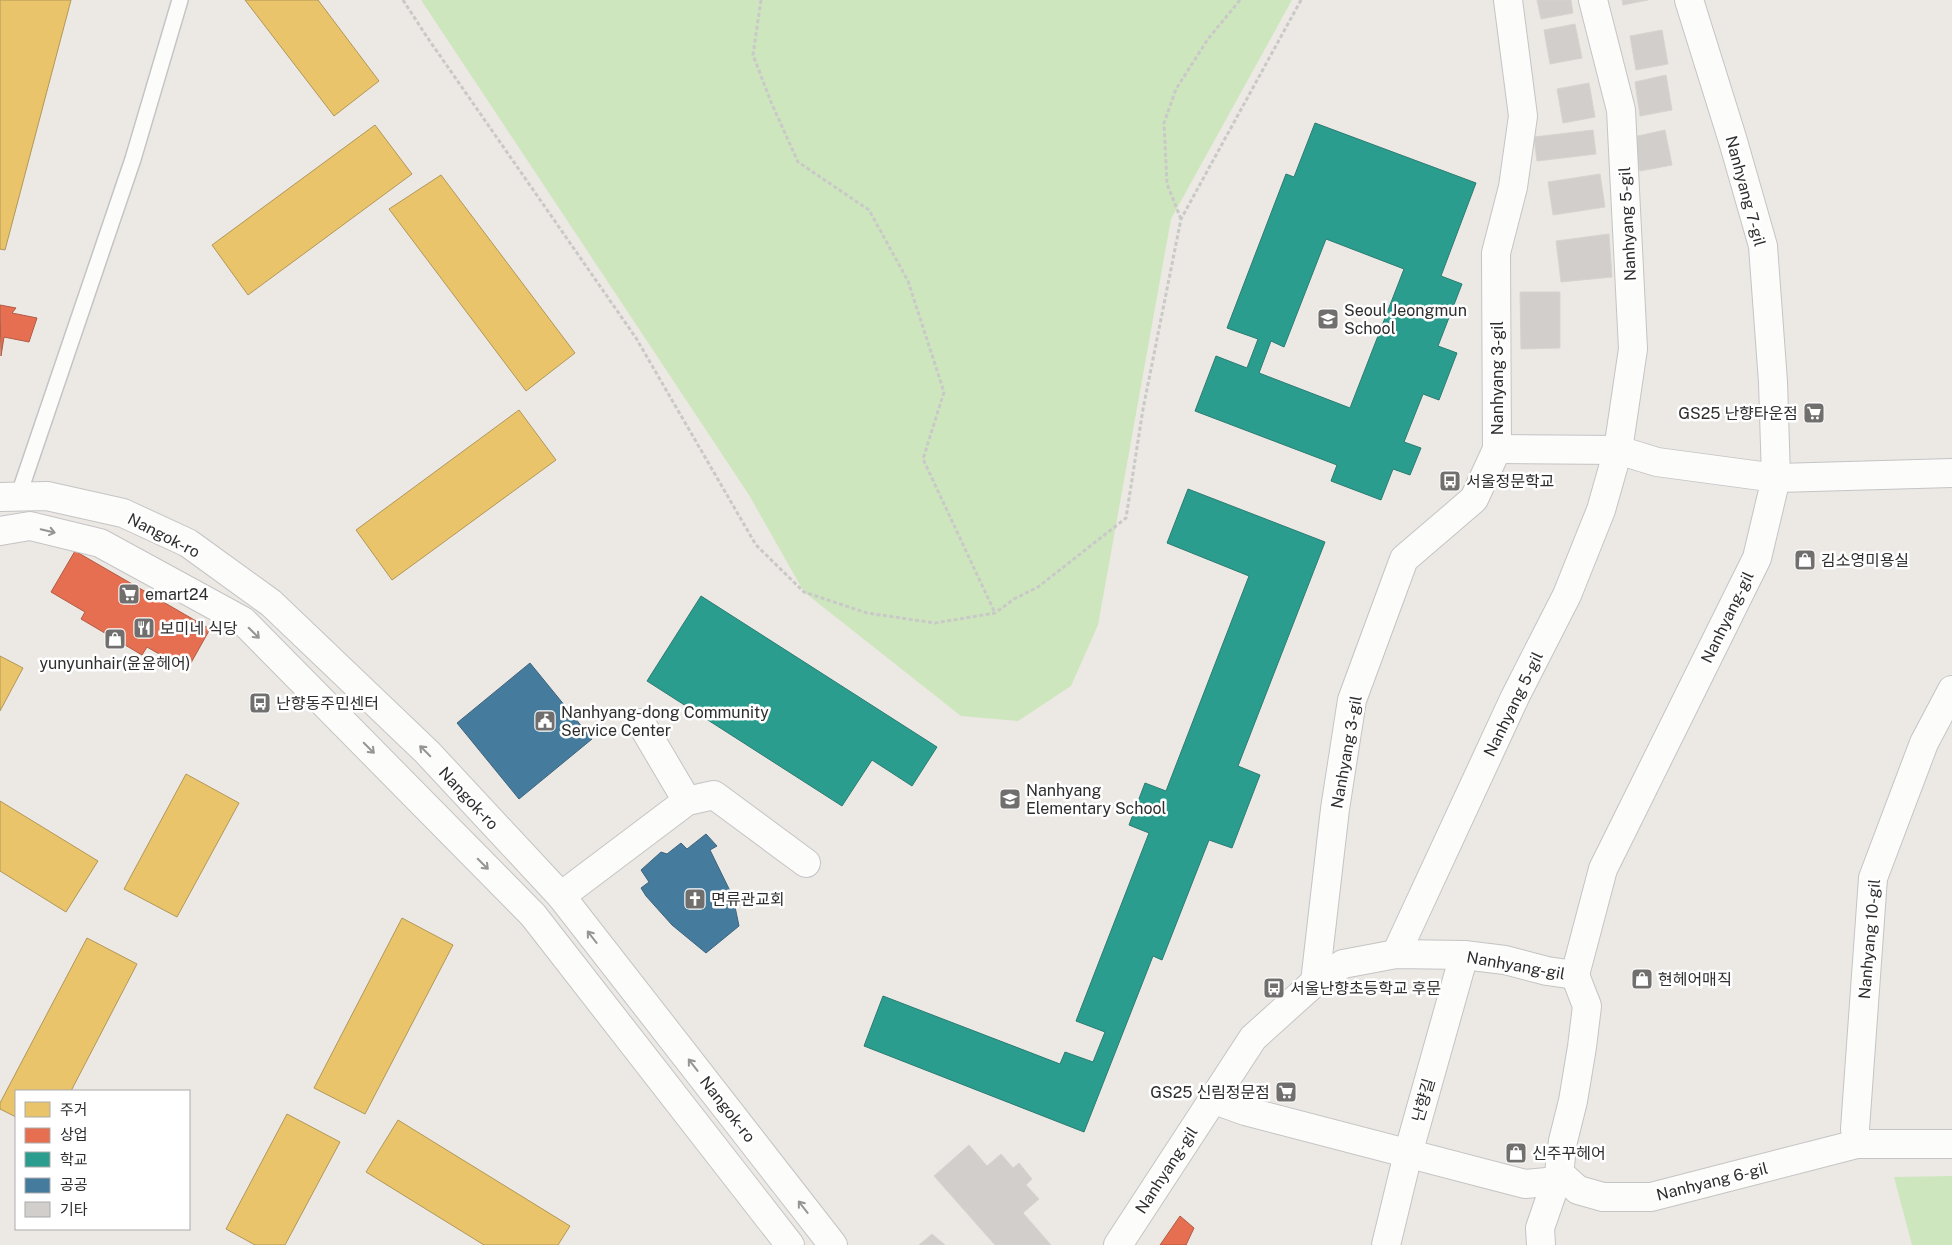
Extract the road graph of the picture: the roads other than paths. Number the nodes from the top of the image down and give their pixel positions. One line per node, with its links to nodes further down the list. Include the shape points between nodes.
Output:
1 (180, 0): 9 (lane, via 133,158)
2 (1508, 0): 5 (street, Nanhyang 3-gil, via 1523,116 1513,188 1496,253)
3 (1593, 0): 6 (street, Nanhyang 5-gil, via 1621,110 1633,349)
4 (1689, 0): 8 (street, Nanhyang 7-gil, via 1763,246)
5 (1497, 449): 6 (street); 19 (street, Nanhyang 3-gil, via 1474,499 1404,559 1352,700 1335,808)
6 (1618, 450): 8 (street, via 1657,462); 16 (street, Nanhyang 5-gil, via 1601,510 1567,595 1515,697)
7 (1952, 473): 8 (street)
8 (1776, 478): 18 (street, Nanhyang-gil, via 1757,558 1603,869)
9 (9, 497): 15 (street, Nangok-ro, one-way to 9, via 426,752 271,603 188,544 123,513 47,496)
10 (0, 530): 25 (street, one-way to 25, via 30,526 100,543 243,621 533,915)
11 (1952, 690): 21 (street, Nanhyang 10-gil, via 1924,743 1872,878)
12 (641, 723): 13 (street)
13 (687, 801): 14 (street, via 714,795); 15 (street)
14 (806, 863)
15 (561, 896): 26 (street, Nangok-ro, one-way to 15)
16 (1396, 954): 17 (street, Nanhyang-gil); 19 (street, Nanhyang-gil, via 1343,964)
17 (1464, 955): 18 (street, Nanhyang-gil); 23 (street, 난향길)
18 (1575, 975): 24 (street, via 1587,1006)
19 (1316, 982): 20 (street, Nanhyang-gil, via 1253,1038)
20 (1212, 1099): 23 (street, via 1246,1112); 27 (street, Nanhyang-gil)
21 (1857, 1144): 22 (street, Nanhyang 6-gil); 24 (street, Nanhyang 6-gil, via 1651,1197 1603,1197 1578,1190)
22 (1952, 1144)
23 (1408, 1154): 24 (street, via 1525,1184); 28 (street, 난향길)
24 (1559, 1177): 29 (street, via 1540,1228)
25 (790, 1245)
26 (833, 1245)
27 (1118, 1245)
28 (1386, 1245)
29 (1541, 1245)

